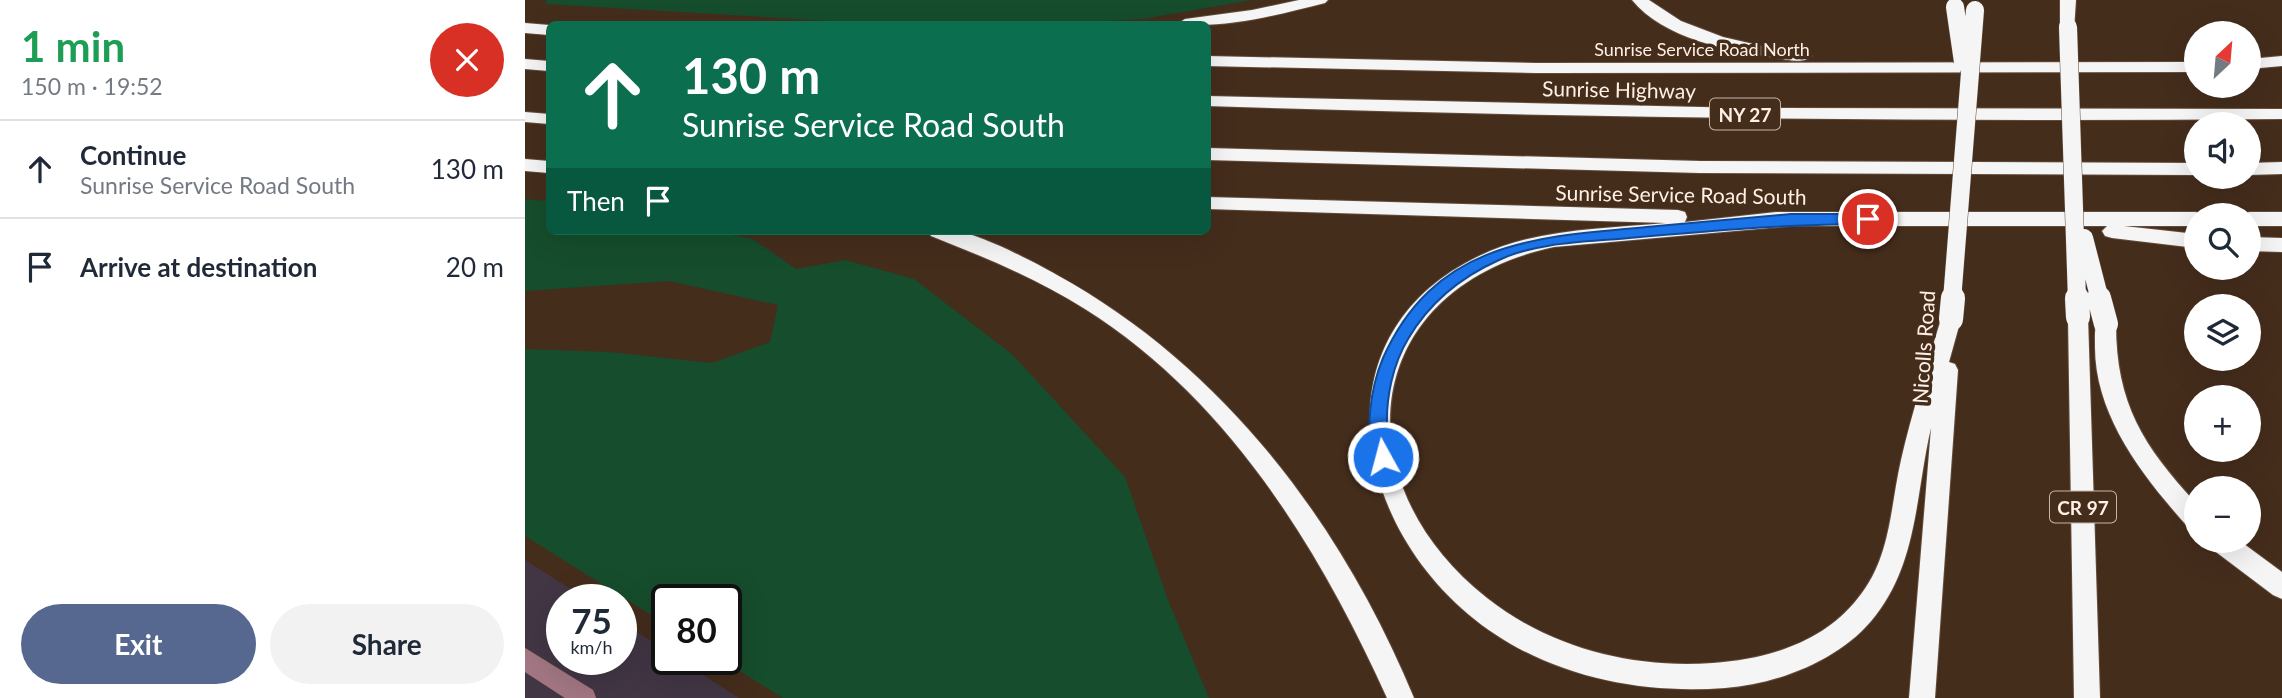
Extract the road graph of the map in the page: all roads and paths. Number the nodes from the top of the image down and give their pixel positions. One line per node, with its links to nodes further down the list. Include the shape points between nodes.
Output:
1 (1320, 0): 6 (highway)
2 (1640, 0): 15 (highway, via 1695,32 1757,51)
3 (2068, 0): 28 (highway, CR 97, bridge)
4 (1955, 3): 16 (highway, bridge)
5 (1976, 5): 16 (highway, Nicolls Road, bridge)
6 (1207, 21)
7 (525, 28): 8 (highway)
8 (546, 30)
9 (1211, 61): 15 (highway, Sunrise Service Road North, via 1536,68)
10 (525, 64): 13 (highway)
11 (2282, 64): 12 (highway)
12 (2261, 65)
13 (546, 66)
14 (2184, 67): 15 (highway, Sunrise Service Road North)
15 (1991, 68)
16 (1969, 88): 38 (highway, Nicolls Road, bridge)
17 (1211, 101): 18 (highway, Sunrise Highway / NY 27, via 1677,113)
18 (2282, 114)
19 (525, 117): 20 (highway)
20 (546, 119)
21 (1211, 154): 24 (highway, via 1700,167)
22 (525, 165): 23 (highway)
23 (546, 167)
24 (2184, 169)
25 (2261, 169): 26 (highway)
26 (2282, 169)
27 (1211, 203): 29 (highway, Sunrise Service Road South)
28 (2075, 205): 39 (highway, bridge, via 2106,324 2108,377 2148,463); 46 (highway, CR 97, bridge)
29 (1791, 219): 33 (highway, Sunrise Service Road South); 38 (highway, via 1525,246 1466,270 1440,288 1418,312 1400,338 1380,397 1383,457 1406,523 1428,557 1488,616 1569,661 1620,674 1683,680 1727,677 1768,669 1809,653 1865,610 1896,557 1912,462)
30 (2184, 219): 33 (highway, Sunrise Service Road South)
31 (2261, 219): 32 (highway)
32 (2282, 219)
33 (2023, 220): 35 (highway)
34 (949, 235): 44 (highway, via 1010,258 1106,313 1195,385 1237,427 1278,476 1313,530 1353,597)
35 (2184, 240)
36 (2261, 244): 37 (highway)
37 (2282, 245)
38 (1951, 319): 45 (highway, Nicolls Road)
39 (2184, 505)
40 (2237, 553): 41 (highway)
41 (2282, 587)
42 (525, 659): 43 (lane)
43 (585, 698)
44 (1401, 698)
45 (1922, 698)
46 (2087, 698)

